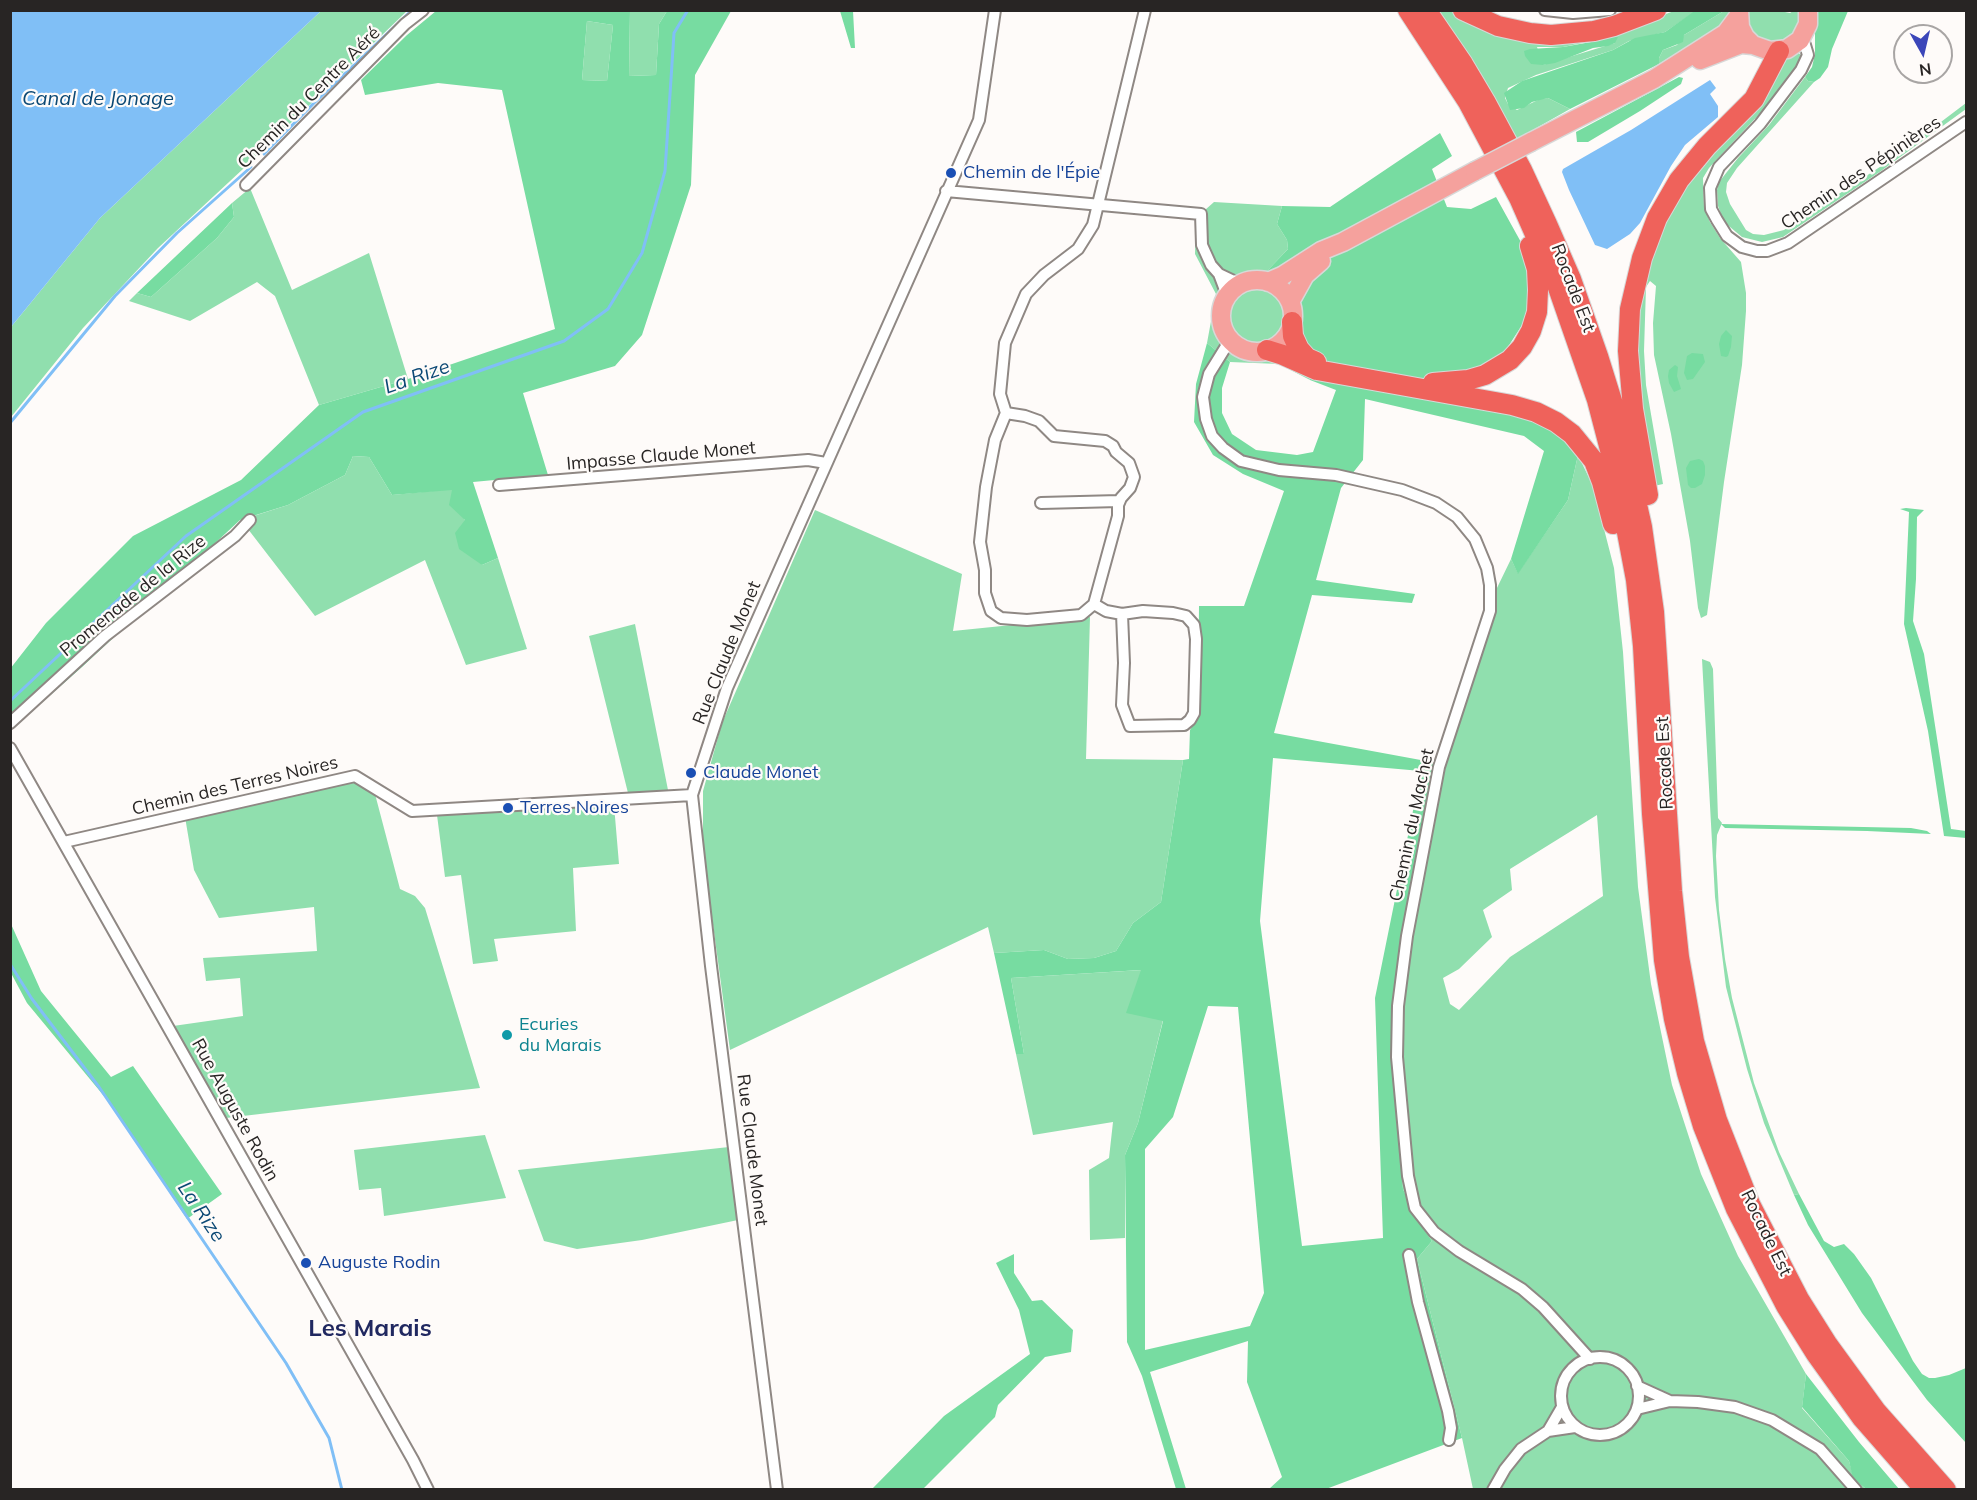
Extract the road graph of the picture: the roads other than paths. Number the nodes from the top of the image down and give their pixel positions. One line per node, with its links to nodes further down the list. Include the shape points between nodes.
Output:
1 (423, 10): 17 (street, Chemin du Centre Aéré)
2 (995, 10): 18 (street, Rue Claude Monet, via 979,120)
3 (1145, 10): 20 (street)
4 (1408, 10): 19 (highway, Rocade Est, via 1468,102)
5 (1426, 10): 38 (highway, Rocade Est, via 1462,64 1522,170 1575,290 1630,471 1647,558)
6 (1463, 10): 9 (highway, via 1506,29 1551,35 1594,32)
7 (1545, 10): 8 (street)
8 (1610, 10)
9 (1656, 10)
10 (1810, 12): 12 (main road)
11 (1738, 14): 13 (main road, via 1740,27); 15 (main road, via 1726,33)
12 (1800, 40): 14 (main road); 16 (street, Chemin des Pépinières, via 1808,55 1801,70 1760,124 1719,167 1710,188 1716,220 1727,236 1742,247 1757,251 1788,243)
13 (1753, 45): 14 (main road); 15 (main road, via 1742,44)
14 (1779, 51): 38 (highway, via 1754,99 1679,180 1654,227 1635,280 1628,369 1659,566 1664,630)
15 (1654, 79): 21 (main road, bridge)
16 (1966, 122)
17 (246, 185)
18 (946, 191): 20 (street); 31 (street, Rue Claude Monet)
19 (1519, 198): 27 (highway, via 1517,213 1537,269 1536,312 1522,347 1498,369 1468,380 1430,383 1324,365 1299,350); 38 (highway, Rocade Est, via 1556,282 1597,400)
20 (1099, 204): 22 (street, via 1201,214 1202,245); 30 (street, via 1093,225 1078,249 1026,294 1005,343 1000,394)
21 (1343, 242): 23 (main road); 26 (main road, via 1305,275)
22 (1219, 274): 24 (street); 25 (street)
23 (1268, 282): 24 (main road); 26 (main road, via 1277,286)
24 (1240, 284): 25 (main road)
25 (1225, 298): 28 (main road, via 1221,320)
26 (1290, 302): 27 (main road)
27 (1292, 322): 29 (main road, via 1284,340)
28 (1230, 340): 29 (main road, via 1247,351); 44 (street, Chemin du Machet, via 1209,374 1203,397 1212,436 1223,448 1241,461 1279,470 1336,475 1402,490 1436,503 1456,517 1475,539 1486,568 1490,611 1439,767 1398,1006 1397,1057 1408,1176 1415,1208 1434,1232 1522,1289)
29 (1267, 350): 38 (highway, via 1336,375 1512,405 1536,412 1572,434 1593,461 1602,482 1633,626)
30 (1006, 413): 33 (street, via 1039,422 1054,436 1105,441 1113,446 1129,463 1134,477); 36 (street, via 995,440 980,542 985,593 991,611 1001,618 1027,620 1081,615)
31 (826, 463): 32 (street, Impasse Claude Monet, via 808,460); 41 (street, Rue Claude Monet, via 727,688)
32 (499, 485)
33 (1119, 501): 34 (street); 36 (street)
34 (1041, 503)
35 (250, 520): 39 (street, Promenade de la Rize, via 235,536 105,636)
36 (1094, 604): 37 (street)
37 (1122, 614): 37 (street, via 1173,613 1186,616 1194,625 1194,713 1184,725 1130,726 1122,705)
38 (1650, 646): 58 (highway, Rocade Est, via 1652,814 1664,960 1674,1019 1703,1126 1736,1209 1786,1306 1862,1418); 59 (highway, Rocade Est, via 1679,957 1694,1041 1717,1120 1754,1213 1799,1299 1876,1411)
39 (10, 723)
40 (10, 748): 42 (street, Rue Auguste Rodin)
41 (692, 795): 42 (street, Chemin des Terres Noires, via 412,811 355,776); 55 (street, Rue Claude Monet)
42 (64, 842): 54 (street, Rue Auguste Rodin)
43 (1409, 1255): 53 (street, via 1448,1411)
44 (1571, 1338): 45 (street, Chemin du Machet); 46 (street)
45 (1590, 1359): 46 (street); 47 (street, via 1613,1360 1624,1366)
46 (1574, 1367): 49 (street, via 1562,1385)
47 (1637, 1386): 48 (street); 50 (street)
48 (1670, 1401): 50 (street); 57 (street, via 1735,1407 1772,1420 1820,1449)
49 (1562, 1407): 51 (street); 52 (street)
50 (1637, 1409): 51 (street, via 1622,1429 1611,1434 1598,1436)
51 (1575, 1427): 52 (street)
52 (1548, 1431): 56 (street, via 1521,1449)
53 (1449, 1440)
54 (428, 1490)
55 (777, 1490)
56 (1493, 1490)
57 (1856, 1490)
58 (1925, 1490)
59 (1946, 1490)

